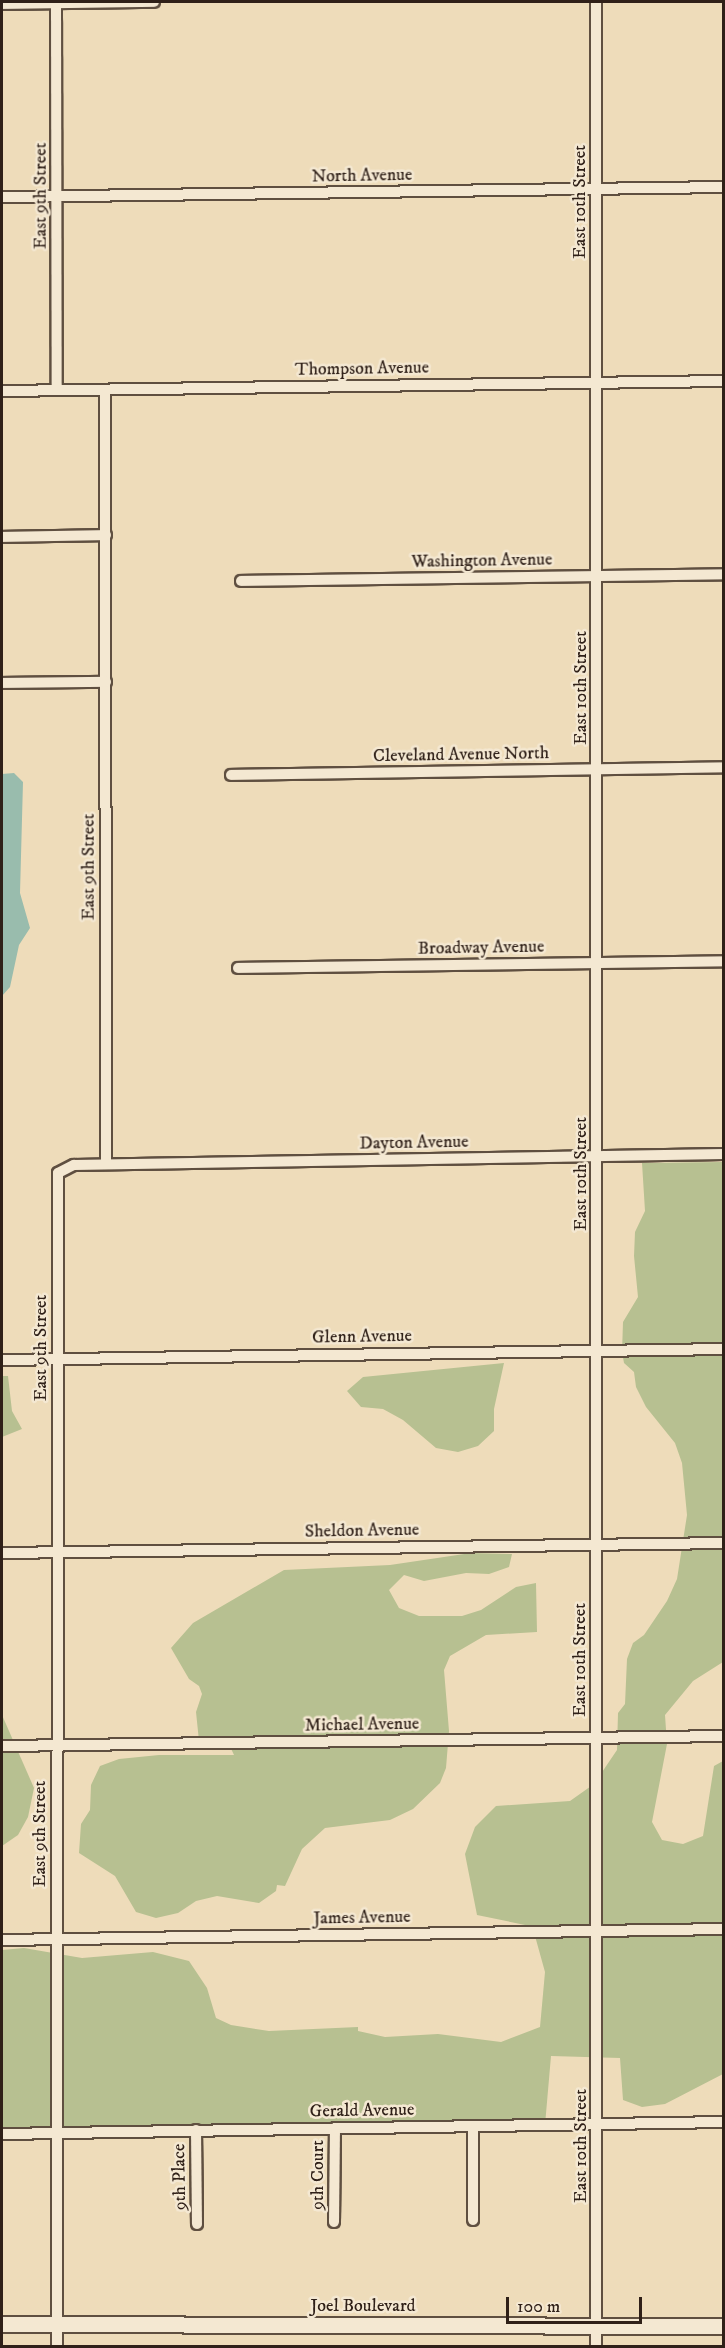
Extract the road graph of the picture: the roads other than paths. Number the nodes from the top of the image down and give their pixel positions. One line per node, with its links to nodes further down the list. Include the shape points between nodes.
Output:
1 (56, 2): 2 (street); 4 (street); 8 (street, East 9th Street)
2 (154, 2)
3 (596, 2): 6 (street, East 10th Street)
4 (2, 4)
5 (723, 187): 6 (street, North Avenue)
6 (597, 189): 8 (street, North Avenue); 10 (street, East 10th Street)
7 (2, 197): 8 (street, North Avenue)
8 (57, 197): 11 (street, East 9th Street)
9 (723, 381): 10 (street, Thompson Avenue)
10 (597, 383): 12 (street, Thompson Avenue); 17 (street, East 10th Street)
11 (57, 390): 12 (street, Thompson Avenue); 13 (street, Thompson Avenue)
12 (105, 390): 14 (street, East 9th Street)
13 (2, 391)
14 (106, 535): 15 (street); 19 (street, East 9th Street)
15 (2, 537)
16 (723, 574): 17 (street, Washington Avenue)
17 (597, 576): 18 (street, Washington Avenue); 22 (street, East 10th Street)
18 (241, 581)
19 (106, 682): 20 (street); 29 (street, East 9th Street)
20 (2, 683)
21 (723, 767): 22 (street, Cleveland Avenue North)
22 (597, 769): 23 (street, Cleveland Avenue North); 25 (street, East 10th Street)
23 (231, 775)
24 (723, 961): 25 (street, Broadway Avenue)
25 (597, 963): 26 (street, Broadway Avenue); 28 (street, East 10th Street)
26 (238, 968)
27 (723, 1154): 28 (street, Dayton Avenue)
28 (597, 1157): 29 (street, Dayton Avenue); 31 (street, East 10th Street)
29 (106, 1164): 32 (street, East 9th Street, via 74,1165 58,1173)
30 (723, 1348): 31 (street, Glenn Avenue)
31 (597, 1351): 32 (street, Glenn Avenue); 35 (street, East 10th Street)
32 (57, 1358): 33 (street, Glenn Avenue); 36 (street, East 9th Street)
33 (2, 1360)
34 (723, 1542): 35 (street, Sheldon Avenue)
35 (597, 1544): 36 (street, Sheldon Avenue); 39 (street, East 10th Street)
36 (57, 1552): 37 (street, Sheldon Avenue); 40 (street, East 9th Street)
37 (2, 1553)
38 (723, 1736): 39 (street, Michael Avenue)
39 (597, 1738): 40 (street, Michael Avenue); 43 (street, East 10th Street)
40 (56, 1745): 41 (street, Michael Avenue); 44 (street, East 9th Street)
41 (2, 1746)
42 (723, 1929): 43 (street, James Avenue)
43 (597, 1931): 44 (street, James Avenue); 47 (street, East 10th Street)
44 (57, 1939): 45 (street, James Avenue); 51 (street, East 9th Street)
45 (2, 1940)
46 (723, 2122): 47 (street, Gerald Avenue)
47 (597, 2124): 48 (street, Gerald Avenue); 58 (street, East 10th Street)
48 (473, 2126): 49 (street, Gerald Avenue); 53 (street)
49 (334, 2128): 50 (street, Gerald Avenue); 54 (street, 9th Court)
50 (196, 2130): 51 (street, Gerald Avenue); 55 (street, 9th Place)
51 (57, 2133): 52 (street, Gerald Avenue); 57 (street, East 9th Street)
52 (2, 2134)
53 (473, 2220)
54 (334, 2222)
55 (197, 2224)
56 (2, 2324): 57 (main road, Joel Boulevard)
57 (58, 2324): 58 (main road, Joel Boulevard); 60 (street, East 9th Street)
58 (597, 2325): 59 (main road, Joel Boulevard); 61 (street, East 10th Street)
59 (723, 2326)
60 (57, 2346)
61 (596, 2346)

